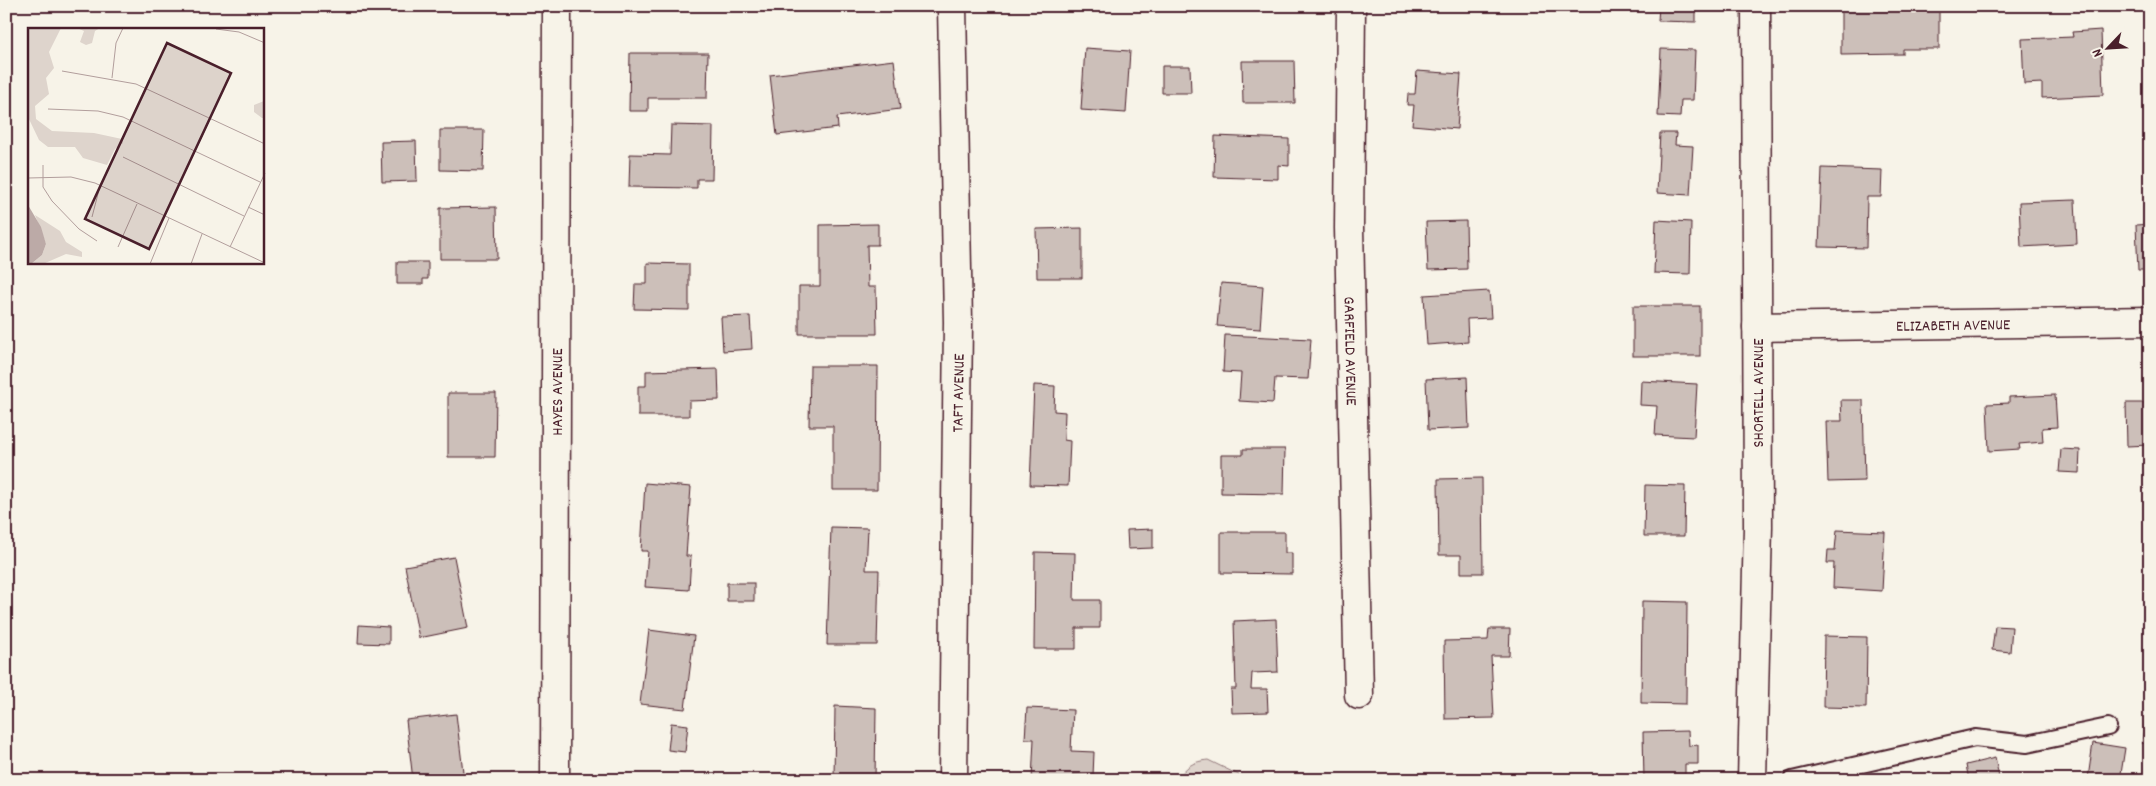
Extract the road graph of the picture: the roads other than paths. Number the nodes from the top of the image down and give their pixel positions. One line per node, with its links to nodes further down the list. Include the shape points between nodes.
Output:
1 (557, 6): 9 (street, HAYES AVENUE)
2 (952, 6): 10 (street, TAFT AVENUE, via 958,322)
3 (1351, 6): 7 (street, GARFIELD AVENUE, via 1349,228)
4 (1756, 6): 6 (street, SHORTELL AVENUE)
5 (2150, 321): 6 (street, ELIZABETH AVENUE)
6 (1757, 327): 11 (street, SHORTELL AVENUE, via 1758,526)
7 (1359, 695)
8 (2108, 726): 12 (lane, via 2027,744 1975,738)
9 (554, 780)
10 (953, 780)
11 (1752, 780)
12 (1792, 780)

